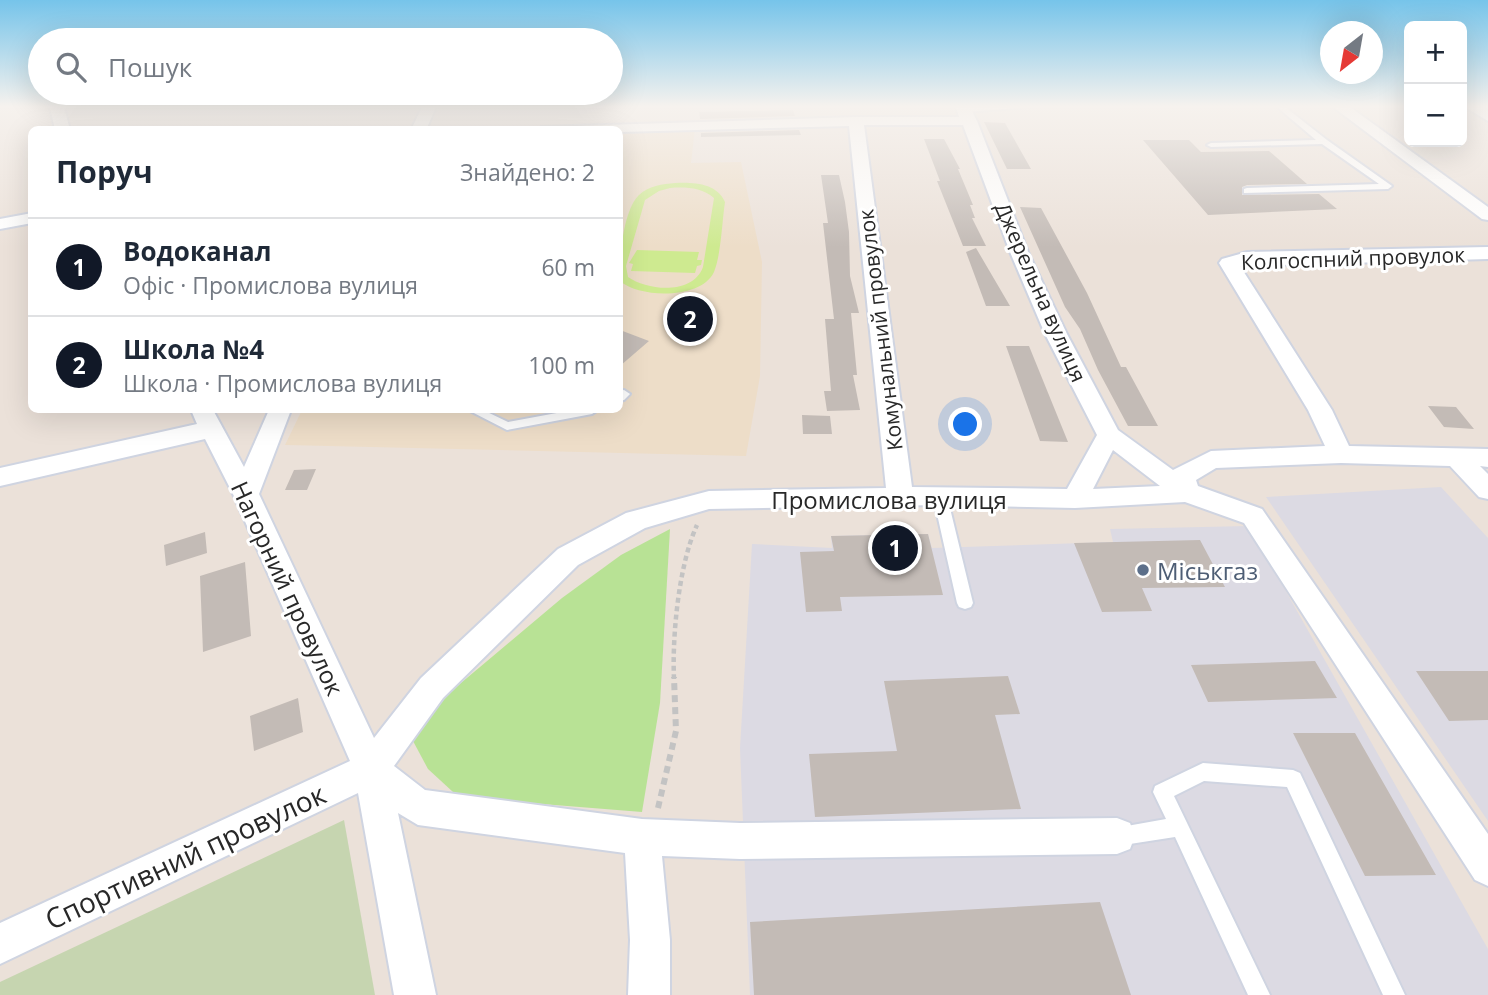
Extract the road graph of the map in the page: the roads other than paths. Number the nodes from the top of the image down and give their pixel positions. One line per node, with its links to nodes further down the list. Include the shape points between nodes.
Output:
1 (860, 153): 23 (street, Комунальний провулок)
2 (981, 153): 14 (street, Джерельна вулиця, via 1045,311)
3 (1341, 153): 5 (lane, via 1388,186)
4 (1404, 153): 6 (street, Колгоспний провулок)
5 (1247, 191)
6 (1488, 215)
7 (28, 219): 8 (street)
8 (0, 224)
9 (1488, 253): 15 (street, Колгоспний провулок, via 1247,258 1229,263 1320,410)
10 (279, 413): 21 (street)
11 (480, 413): 12 (lane, via 507,426)
12 (576, 413)
13 (207, 419): 18 (street); 21 (street, Нагорний провулок)
14 (1109, 435): 20 (street); 24 (street)
15 (1341, 454): 16 (street); 20 (street, via 1211,460 1182,476)
16 (1457, 457): 17 (street); 19 (street)
17 (1488, 458)
18 (0, 477)
19 (1488, 490)
20 (1186, 492): 24 (street, Промислова вулиця); 30 (street, via 1253,516)
21 (246, 494): 26 (street, Нагорний провулок)
22 (940, 496): 23 (street, Промислова вулиця); 24 (street, Промислова вулиця); 25 (lane)
23 (900, 497): 26 (street, Промислова вулиця, via 709,500 636,520 568,557 432,688)
24 (1074, 499)
25 (965, 603)
26 (371, 769): 29 (street, via 418,807); 31 (street, Спортивний провулок); 32 (street)
27 (1180, 827): 28 (lane); 34 (lane); 35 (lane, via 1162,792 1203,772 1293,779)
28 (1117, 836): 29 (street, via 740,841)
29 (642, 837): 33 (street)
30 (1488, 867)
31 (0, 944)
32 (415, 995)
33 (649, 995)
34 (1259, 995)
35 (1394, 995)

